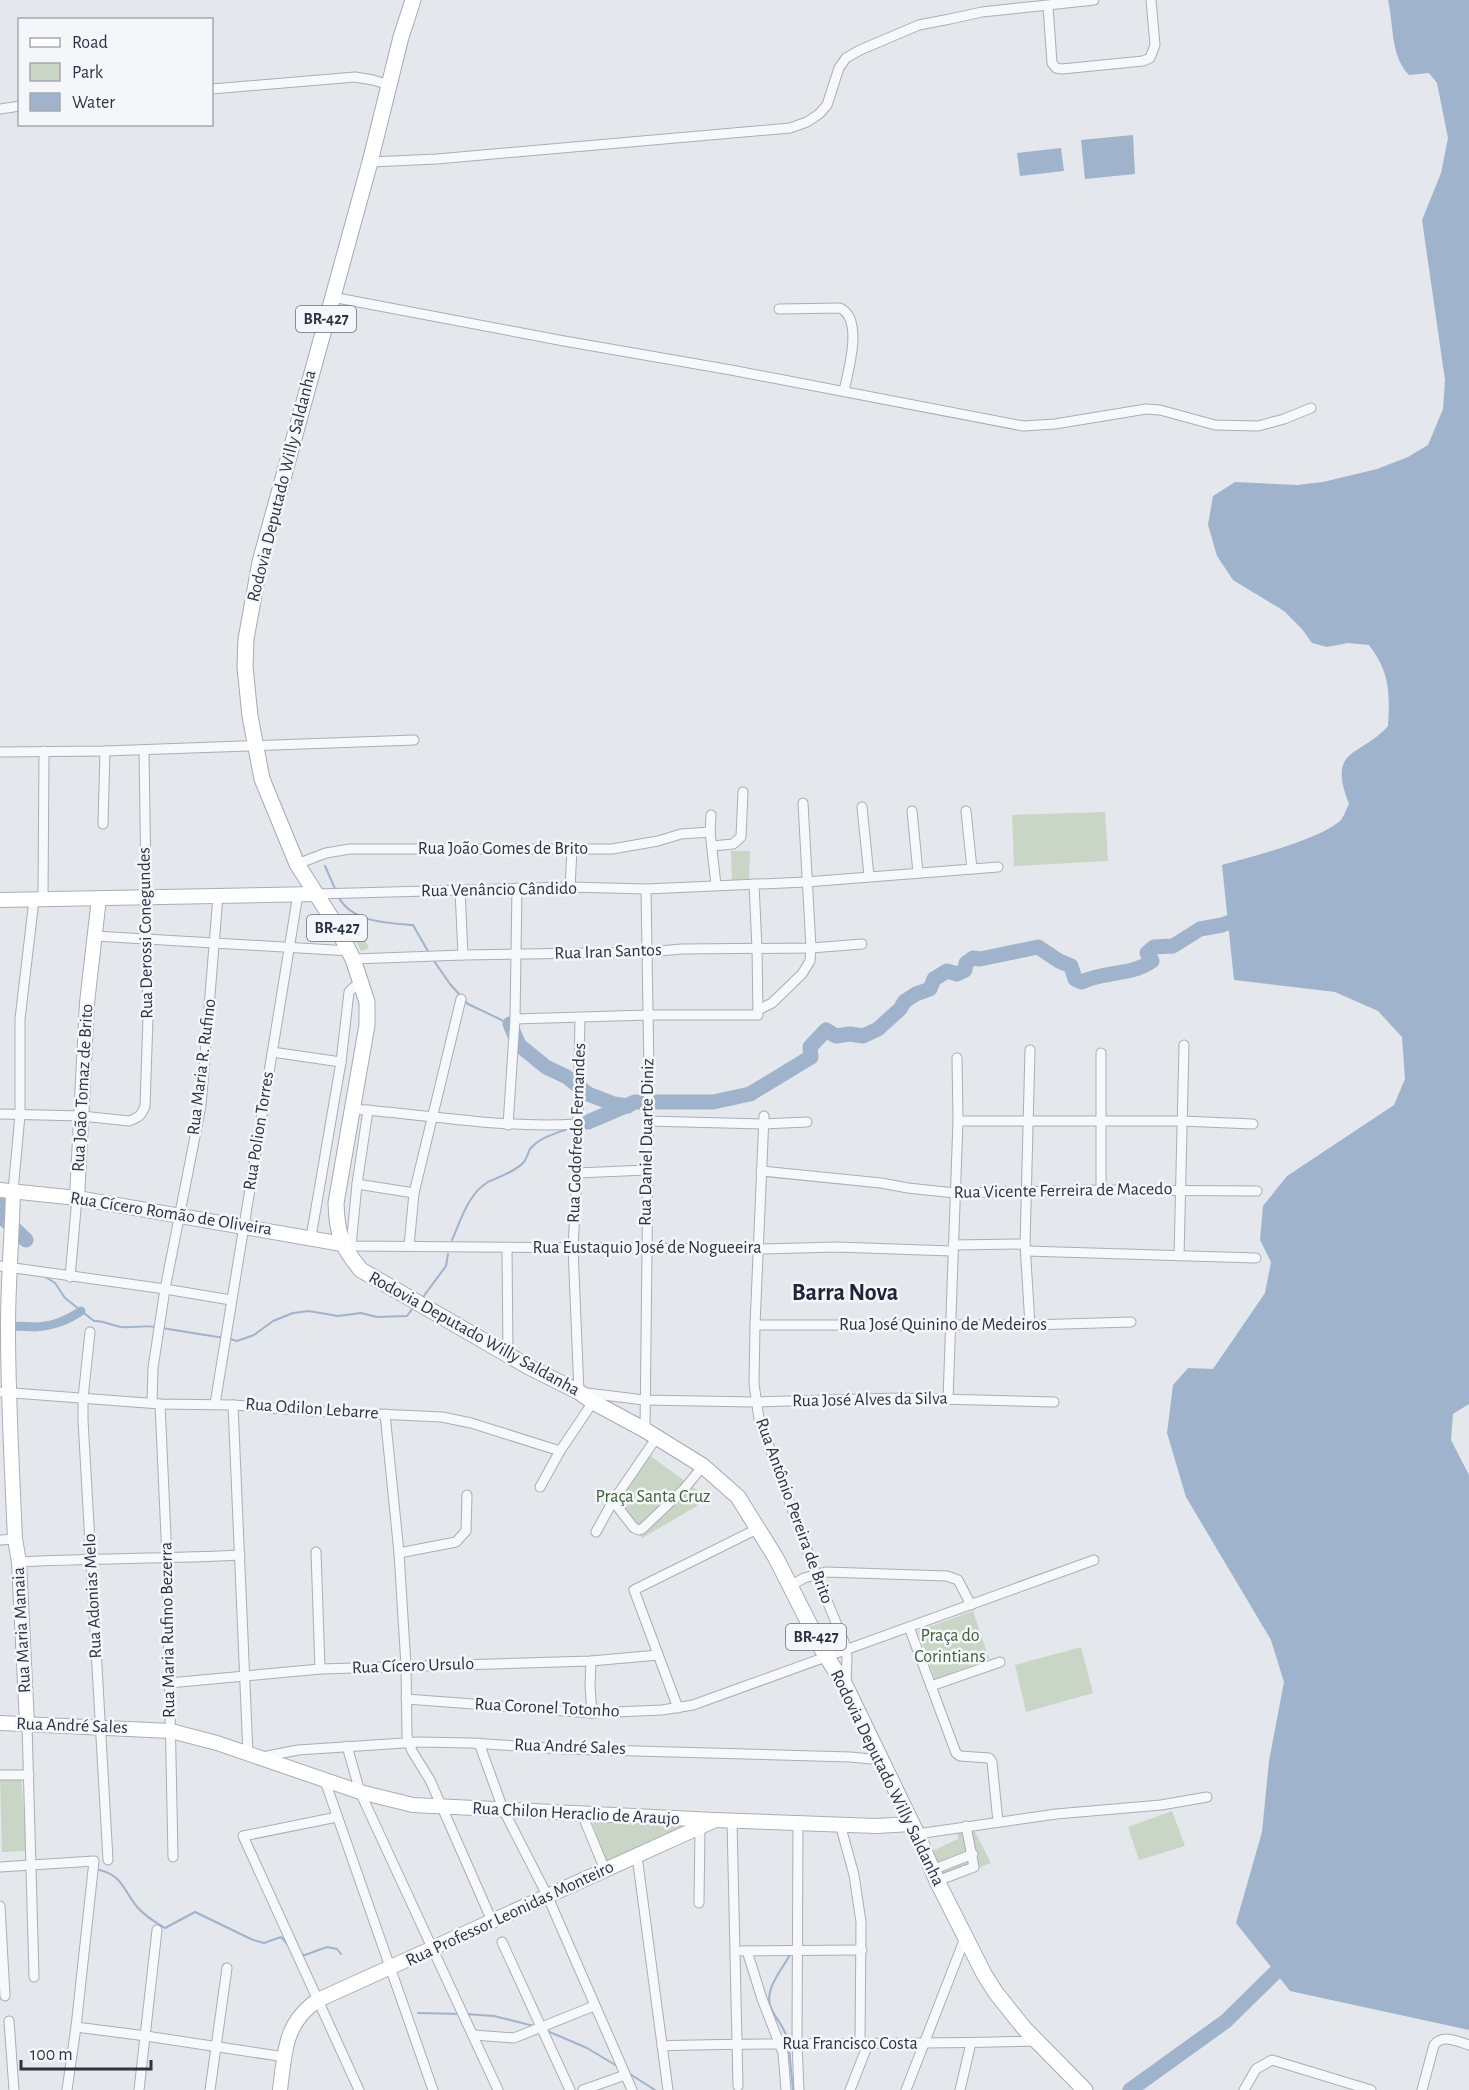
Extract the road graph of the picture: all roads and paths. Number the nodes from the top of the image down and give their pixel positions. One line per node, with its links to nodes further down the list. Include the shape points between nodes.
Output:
1 (413, 0): 5 (main road, Rodovia Deputado Willy Saldanha / BR-427)
2 (1094, 0): 4 (street)
3 (1151, 0): 4 (street, via 1155,45 1150,57 1143,61 1062,69 1052,63)
4 (1048, 6): 9 (street, via 982,12 919,25 860,50 846,58 839,68 827,105 807,122 790,128)
5 (389, 85): 6 (street, via 355,77); 9 (main road, Rodovia Deputado Willy Saldanha / BR-427)
6 (213, 89)
7 (18, 106): 8 (street)
8 (0, 110)
9 (370, 162): 10 (main road, Rodovia Deputado Willy Saldanha / BR-427)
10 (332, 297): 12 (street); 15 (main road, Rodovia Deputado Willy Saldanha / BR-427, via 265,542 249,618 245,668)
11 (779, 309): 12 (street, via 847,312 853,331)
12 (844, 391): 13 (street, via 1023,426 1146,409 1215,425 1258,426)
13 (1311, 408)
14 (414, 740): 15 (street)
15 (256, 746): 16 (street); 30 (main road, Rodovia Deputado Willy Saldanha / BR-427, via 266,789)
16 (144, 750): 18 (street); 45 (street, Rua Derossi Conegundes)
17 (44, 751): 18 (street); 19 (street); 48 (street)
18 (105, 751): 26 (street)
19 (0, 752)
20 (743, 792): 28 (street, via 742,834 738,841)
21 (803, 803): 35 (street)
22 (862, 807): 34 (street)
23 (912, 811): 33 (street)
24 (966, 811): 32 (street)
25 (711, 815): 27 (street)
26 (103, 824)
27 (710, 832): 28 (street); 29 (street, Rua João Gomes de Brito, via 681,834 629,847)
28 (711, 846): 37 (street)
29 (572, 850): 30 (street, Rua João Gomes de Brito, via 350,849); 38 (street)
30 (297, 864): 43 (main road, Rodovia Deputado Willy Saldanha / BR-427)
31 (998, 867): 32 (street, Rua Venâncio Cândido)
32 (972, 869): 33 (street, Rua Venâncio Cândido)
33 (918, 873): 34 (street, Rua Venâncio Cândido)
34 (869, 876): 35 (street, Rua Venâncio Cândido)
35 (806, 882): 36 (street, Rua Venâncio Cândido); 54 (street)
36 (754, 884): 37 (street, Rua Venâncio Cândido); 55 (street)
37 (716, 885): 40 (street, Rua Venâncio Cândido)
38 (570, 887): 39 (street, Rua Venâncio Cândido); 40 (street, Rua Venâncio Cândido)
39 (517, 888): 41 (street, Rua Venâncio Cândido); 57 (street)
40 (646, 889): 56 (street, Rua Daniel Duarte Diniz)
41 (460, 890): 43 (street, Rua Venâncio Cândido); 59 (street)
42 (298, 894): 43 (street, Rua Venâncio Cândido); 44 (street, Rua Venâncio Cândido); 53 (street, Rua Polion Torres)
43 (316, 894): 58 (main road, Rodovia Deputado Willy Saldanha / BR-427)
44 (218, 896): 45 (street, Rua Venâncio Cândido); 52 (street, Rua Maria R. Rufino)
45 (146, 897): 46 (street, Rua Venâncio Cândido); 50 (street, Rua Derossi Conegundes)
46 (99, 898): 48 (street, Rua Venâncio Cândido); 49 (street, Rua João Tomaz de Brito)
47 (0, 900): 48 (street, Rua Venâncio Cândido)
48 (39, 900): 75 (street, via 20,1019)
49 (95, 936): 50 (street, Rua Iran Santos); 76 (street, Rua João Tomaz de Brito)
50 (146, 939): 52 (street, Rua Iran Santos); 76 (street, Rua Derossi Conegundes, via 145,1106 140,1116 129,1121)
51 (862, 944): 54 (street, Rua Iran Santos)
52 (214, 945): 53 (street, Rua Iran Santos); 100 (street, Rua Maria R. Rufino, via 201,1106)
53 (289, 948): 58 (street, Rua Iran Santos); 68 (street, Rua Polion Torres)
54 (811, 948): 55 (street, Rua Iran Santos); 62 (street, via 810,961 802,974)
55 (757, 949): 56 (street, Rua Iran Santos); 62 (street)
56 (648, 952): 57 (street, Rua Iran Santos); 63 (street, Rua Daniel Duarte Diniz)
57 (516, 954): 59 (street, Rua Iran Santos); 65 (street)
58 (352, 955): 59 (street, Rua Iran Santos); 60 (main road, Rodovia Deputado Willy Saldanha / BR-427)
59 (463, 955)
60 (362, 982): 71 (street, via 349,992); 72 (main road, Rodovia Deputado Willy Saldanha / BR-427, via 367,1025)
61 (461, 999): 77 (street)
62 (758, 1012): 63 (street)
63 (648, 1015): 64 (street); 79 (street, Rua Daniel Duarte Diniz)
64 (580, 1017): 65 (street); 85 (street, Rua Godofredo Fernandes)
65 (515, 1019): 86 (street)
66 (1184, 1045): 81 (street)
67 (1030, 1050): 83 (street)
68 (272, 1052): 71 (street); 101 (street, Rua Polion Torres)
69 (1101, 1053): 84 (street)
70 (957, 1058): 80 (street)
71 (341, 1062): 102 (street)
72 (352, 1109): 73 (street); 103 (main road, Rodovia Deputado Willy Saldanha / BR-427, via 336,1203 337,1227)
73 (368, 1110): 77 (street); 91 (street)
74 (0, 1114): 75 (street)
75 (20, 1114): 76 (street); 92 (street)
76 (82, 1116): 99 (street, Rua João Tomaz de Brito)
77 (431, 1117): 86 (street); 97 (street)
78 (764, 1120): 79 (street); 82 (street); 89 (street, Rua Antônio Pereira de Brito)
79 (647, 1121): 88 (street, Rua Daniel Duarte Diniz)
80 (958, 1121): 83 (street); 98 (street)
81 (1181, 1121): 84 (street); 87 (street); 94 (street)
82 (807, 1122)
83 (1028, 1122): 84 (street); 95 (street)
84 (1101, 1122): 93 (street)
85 (577, 1124): 86 (street); 90 (street, Rua Godofredo Fernandes)
86 (508, 1125)
87 (1254, 1125)
88 (647, 1170): 90 (street); 108 (street, Rua Daniel Duarte Diniz)
89 (761, 1171): 98 (street, Rua Vicente Ferreira de Macedo); 110 (street, Rua Antônio Pereira de Brito)
90 (577, 1173): 107 (street, Rua Godofredo Fernandes)
91 (357, 1184): 97 (street); 103 (street)
92 (6, 1190): 99 (street, Rua Cícero Romão de Oliveira); 113 (street, Rua Maria Manaia)
93 (1101, 1190): 94 (street, Rua Vicente Ferreira de Macedo); 95 (street, Rua Vicente Ferreira de Macedo)
94 (1181, 1190): 96 (street, Rua Vicente Ferreira de Macedo); 111 (street)
95 (1026, 1191): 98 (street, Rua Vicente Ferreira de Macedo); 105 (street)
96 (1257, 1191)
97 (414, 1192): 104 (street)
98 (955, 1193): 109 (street)
99 (77, 1198): 100 (street, Rua Cícero Romão de Oliveira); 114 (street, Rua João Tomaz de Brito)
100 (178, 1215): 101 (street, Rua Cícero Romão de Oliveira); 115 (street, Rua Maria R. Rufino)
101 (243, 1226): 102 (street, Rua Cícero Romão de Oliveira); 116 (street, Rua Polion Torres)
102 (311, 1237): 103 (street, Rua Cícero Romão de Oliveira)
103 (346, 1245): 104 (street, Rua Eustaquio José de Nogueeira); 122 (main road, Rodovia Deputado Willy Saldanha / BR-427, via 361,1270)
104 (409, 1246): 106 (street, Rua Eustaquio José de Nogueeira)
105 (1026, 1247): 109 (street, Rua Eustaquio José de Nogueeira); 111 (street, Rua Eustaquio José de Nogueeira); 120 (street)
106 (507, 1248): 107 (street, Rua Eustaquio José de Nogueeira); 122 (street)
107 (573, 1248): 108 (street, Rua Eustaquio José de Nogueeira); 124 (street, Rua Godofredo Fernandes)
108 (646, 1248): 110 (street, Rua Eustaquio José de Nogueeira); 127 (street, Rua Daniel Duarte Diniz)
109 (953, 1248): 110 (street, Rua Eustaquio José de Nogueeira); 119 (street)
110 (758, 1249): 118 (street, Rua Antônio Pereira de Brito)
111 (1179, 1256): 112 (street, Rua Eustaquio José de Nogueeira)
112 (1256, 1258)
113 (4, 1267): 114 (street); 123 (street, Rua Maria Manaia)
114 (69, 1277): 115 (street)
115 (165, 1289): 116 (street); 131 (street, Rua Maria R. Rufino, via 153,1368)
116 (231, 1300): 132 (street, Rua Polion Torres)
117 (1131, 1322): 120 (street, Rua José Quinino de Medeiros)
118 (755, 1325): 119 (street, Rua José Quinino de Medeiros); 129 (street, Rua Antônio Pereira de Brito)
119 (950, 1325): 120 (street, Rua José Quinino de Medeiros); 126 (street)
120 (1030, 1325)
121 (90, 1332): 125 (street, Rua Adonias Melo)
122 (508, 1354): 124 (main road, Rodovia Deputado Willy Saldanha / BR-427)
123 (4, 1392): 125 (street, Rua Odilon Lebarre); 143 (street, Rua Maria Manaia)
124 (579, 1392): 127 (street, Rua José Alves da Silva); 128 (main road, Rodovia Deputado Willy Saldanha / BR-427)
125 (83, 1398): 131 (street, Rua Odilon Lebarre); 148 (street, Rua Adonias Melo)
126 (948, 1399): 129 (street, Rua José Alves da Silva); 130 (street, Rua José Alves da Silva)
127 (644, 1400): 129 (street, Rua José Alves da Silva); 135 (street, Rua Daniel Duarte Diniz)
128 (593, 1402): 135 (main road, Rodovia Deputado Willy Saldanha / BR-427); 136 (street)
129 (755, 1402): 152 (street, Rua Antônio Pereira de Brito)
130 (1054, 1402)
131 (156, 1403): 132 (street, Rua Odilon Lebarre); 149 (street, Rua Maria Rufino Bezerra)
132 (215, 1404): 133 (street, Rua Odilon Lebarre)
133 (233, 1404): 134 (street, Rua Odilon Lebarre); 147 (street)
134 (385, 1414): 136 (street, Rua Odilon Lebarre, via 459,1420); 146 (street)
135 (651, 1434): 137 (main road, Rodovia Deputado Willy Saldanha / BR-427); 140 (street)
136 (560, 1451): 138 (street)
137 (703, 1466): 140 (street, via 642,1529 634,1528); 141 (main road, Rodovia Deputado Willy Saldanha / BR-427, via 738,1497)
138 (540, 1487)
139 (467, 1495): 146 (street, via 463,1537 456,1542)
140 (613, 1501): 142 (street)
141 (759, 1528): 153 (main road, Rodovia Deputado Willy Saldanha / BR-427); 157 (street, via 634,1590)
142 (596, 1532)
143 (15, 1539): 144 (street); 151 (street, Rua Maria Manaia)
144 (0, 1540)
145 (316, 1552): 162 (street)
146 (399, 1553): 161 (street)
147 (240, 1555): 149 (street); 163 (street)
148 (91, 1558): 149 (street); 151 (street); 172 (street, Rua Adonias Melo)
149 (167, 1558): 164 (street, Rua Maria Rufino Bezerra)
150 (1094, 1560): 154 (street, Rua Coronel Totonho)
151 (19, 1562): 171 (street, Rua Maria Manaia)
152 (816, 1574): 153 (street); 154 (street, via 836,1571 947,1576 958,1580); 156 (street, Rua Antônio Pereira de Brito)
153 (790, 1586): 158 (main road, Rodovia Deputado Willy Saldanha / BR-427)
154 (971, 1605): 155 (street, Rua Coronel Totonho)
155 (909, 1627): 156 (street, Rua Coronel Totonho); 165 (street)
156 (846, 1649): 158 (street, Rua Coronel Totonho); 166 (street, Rua Antônio Pereira de Brito)
157 (658, 1655): 159 (street, Rua Cícero Ursulo); 168 (street)
158 (826, 1656): 166 (main road, Rodovia Deputado Willy Saldanha / BR-427); 168 (street, Rua Coronel Totonho)
159 (591, 1661): 161 (street, Rua Cícero Ursulo); 169 (street)
160 (1000, 1662): 165 (street)
161 (406, 1666): 162 (street, Rua Cícero Ursulo); 167 (street)
162 (320, 1669): 163 (street, Rua Cícero Ursulo)
163 (246, 1675): 164 (street, Rua Cícero Ursulo); 177 (street)
164 (170, 1683): 173 (street, Rua Maria Rufino Bezerra)
165 (931, 1686): 191 (street, via 958,1755 985,1757 992,1762)
166 (846, 1687): 178 (main road, Rodovia Deputado Willy Saldanha / BR-427)
167 (406, 1699): 169 (street, Rua Coronel Totonho); 174 (street)
168 (678, 1708): 169 (street, Rua Coronel Totonho)
169 (592, 1713)
170 (0, 1723): 171 (street, Rua André Sales)
171 (27, 1724): 172 (street, Rua André Sales); 180 (street)
172 (101, 1726): 173 (street, Rua André Sales); 198 (street, Rua Adonias Melo)
173 (171, 1731): 177 (street, Rua André Sales); 197 (street, Rua Maria Rufino Bezerra)
174 (408, 1742): 175 (street, Rua André Sales); 176 (street, Rua André Sales); 184 (street)
175 (479, 1743): 178 (street, Rua André Sales); 185 (street)
176 (347, 1746): 177 (street, Rua André Sales); 182 (street)
177 (253, 1756): 181 (street, Rua Chilon Heraclio de Araujo)
178 (882, 1760): 195 (main road, Rodovia Deputado Willy Saldanha / BR-427)
179 (0, 1775): 180 (street)
180 (29, 1775): 199 (street)
181 (325, 1781): 182 (street, Rua Chilon Heraclio de Araujo); 187 (street)
182 (360, 1792): 184 (street, Rua Chilon Heraclio de Araujo); 210 (street)
183 (1207, 1797): 191 (street)
184 (441, 1808): 185 (street, Rua Chilon Heraclio de Araujo); 206 (street)
185 (503, 1809): 186 (street, Rua Chilon Heraclio de Araujo); 203 (street)
186 (582, 1814): 188 (street, Rua Chilon Heraclio de Araujo); 201 (street)
187 (338, 1817): 216 (street); 219 (street, via 243,1836)
188 (714, 1820): 189 (street, Rua Chilon Heraclio de Araujo); 193 (street, Rua Professor Leonidas Monteiro)
189 (732, 1820): 190 (street, Rua Chilon Heraclio de Araujo); 211 (street)
190 (798, 1822): 192 (street, Rua Chilon Heraclio de Araujo); 212 (street)
191 (998, 1822): 194 (street)
192 (840, 1824): 195 (street, Rua Chilon Heraclio de Araujo); 213 (street, via 858,1899)
193 (700, 1827): 196 (street, Rua Professor Leonidas Monteiro); 204 (street)
194 (966, 1827): 195 (street); 202 (street, via 974,1868)
195 (915, 1829): 202 (main road, Rodovia Deputado Willy Saldanha / BR-427)
196 (637, 1856): 201 (street, Rua Professor Leonidas Monteiro); 234 (street)
197 (173, 1857)
198 (108, 1860)
199 (32, 1865): 200 (street); 217 (street); 222 (street, via 94,1861)
200 (0, 1867)
201 (605, 1870): 203 (street, Rua Professor Leonidas Monteiro)
202 (935, 1875): 208 (main road, Rodovia Deputado Willy Saldanha / BR-427)
203 (547, 1895): 206 (street, Rua Professor Leonidas Monteiro); 220 (street)
204 (699, 1903)
205 (0, 1906): 218 (street)
206 (492, 1921): 210 (street, Rua Professor Leonidas Monteiro)
207 (158, 1930): 225 (street)
208 (965, 1938): 226 (main road, Rodovia Deputado Willy Saldanha / BR-427, via 996,1993); 232 (street)
209 (502, 1942): 223 (street)
210 (433, 1948): 216 (street, Rua Professor Leonidas Monteiro); 224 (street)
211 (733, 1950): 214 (street); 228 (street)
212 (797, 1950): 213 (street); 214 (street); 230 (street)
213 (862, 1950): 231 (street)
214 (747, 1951): 229 (street)
215 (227, 1968): 235 (street)
216 (391, 1968): 219 (street, Rua Professor Leonidas Monteiro); 247 (street)
217 (34, 1977)
218 (5, 1995)
219 (318, 2000): 236 (street, Rua Professor Leonidas Monteiro, via 306,2008 291,2028); 246 (street)
220 (594, 2006): 223 (street); 237 (street)
221 (9, 2021): 242 (street)
222 (76, 2027): 225 (street); 243 (street)
223 (541, 2027): 224 (street, via 514,2037); 249 (street)
224 (474, 2035): 248 (street)
225 (146, 2036): 235 (street); 244 (street)
226 (1038, 2041): 227 (street, Rua Francisco Costa); 238 (main road, Rodovia Deputado Willy Saldanha / BR-427)
227 (971, 2043): 232 (street, Rua Francisco Costa); 257 (street)
228 (736, 2044): 229 (street, Rua Francisco Costa); 234 (street, Rua Francisco Costa); 239 (street)
229 (781, 2044): 230 (street, Rua Francisco Costa); 253 (street)
230 (797, 2044): 231 (street, Rua Francisco Costa); 254 (street)
231 (864, 2044): 232 (street, Rua Francisco Costa); 255 (street)
232 (925, 2044): 256 (street)
233 (1469, 2045): 260 (street, via 1446,2038 1434,2045)
234 (662, 2046): 252 (street)
235 (216, 2047): 236 (street); 245 (street)
236 (285, 2057): 241 (street)
237 (625, 2075): 250 (street); 251 (street)
238 (1080, 2085)
239 (738, 2086)
240 (1352, 2087): 258 (street, via 1272,2060 1256,2069); 259 (street)
241 (280, 2089)
242 (14, 2090)
243 (67, 2090)
244 (138, 2090)
245 (210, 2090)
246 (359, 2090)
247 (433, 2090)
248 (498, 2090)
249 (570, 2090)
250 (583, 2090)
251 (632, 2090)
252 (668, 2090)
253 (786, 2090)
254 (799, 2090)
255 (850, 2090)
256 (906, 2090)
257 (960, 2090)
258 (1244, 2090)
259 (1371, 2090)
260 (1422, 2090)

